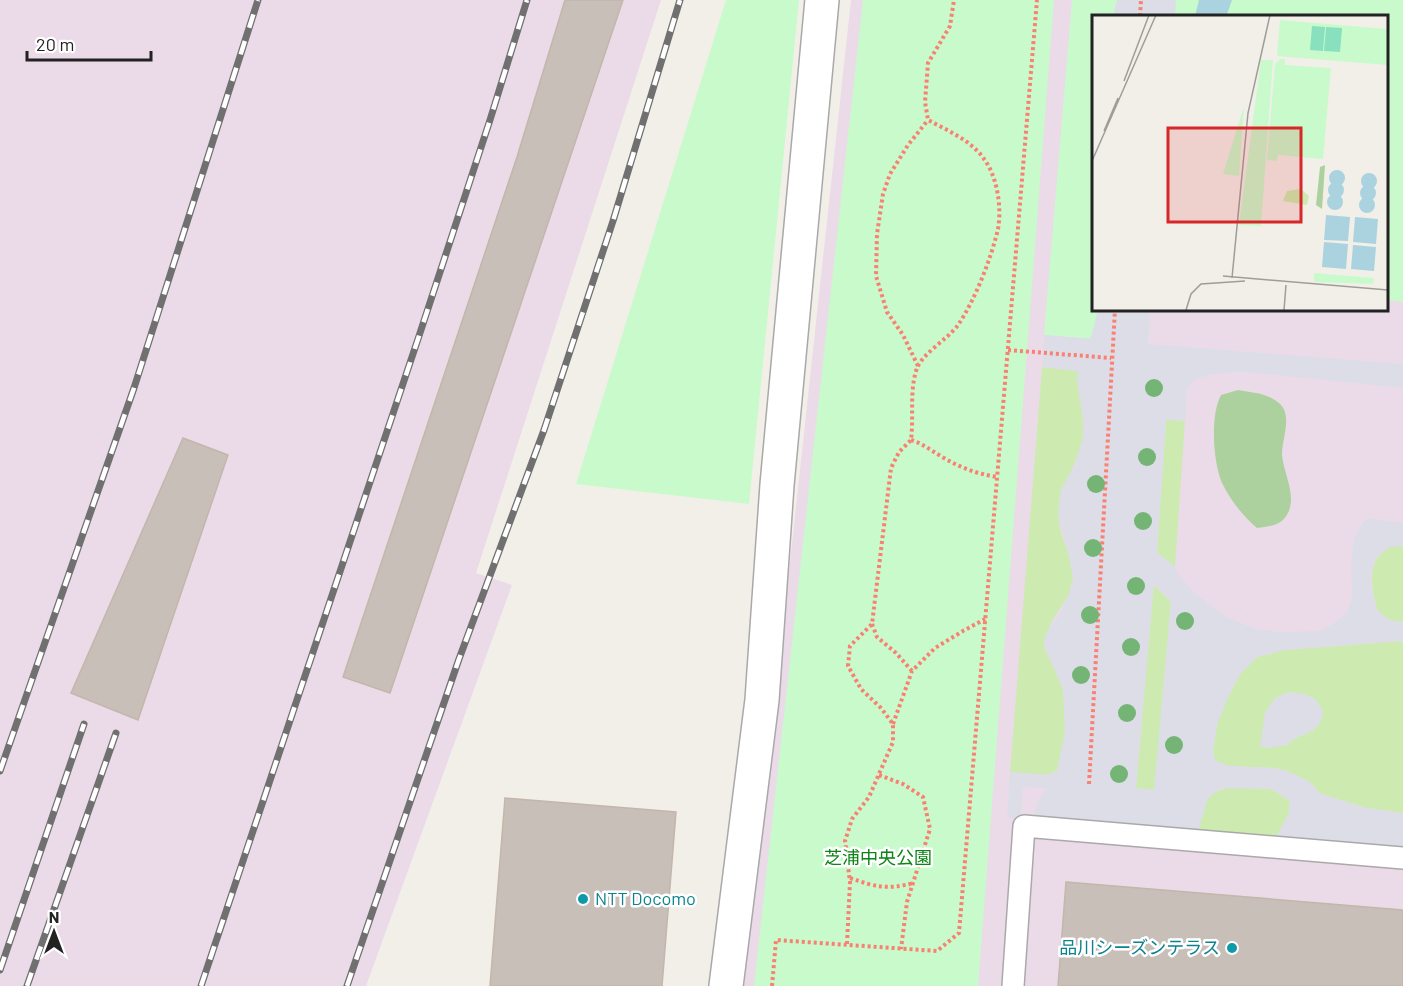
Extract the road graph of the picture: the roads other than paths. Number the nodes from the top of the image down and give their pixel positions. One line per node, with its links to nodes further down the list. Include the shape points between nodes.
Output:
1 (822, 0): 3 (street, via 777,485 762,700)
2 (1403, 858): 4 (lane, via 1024,826)
3 (726, 986)
4 (1013, 986)

